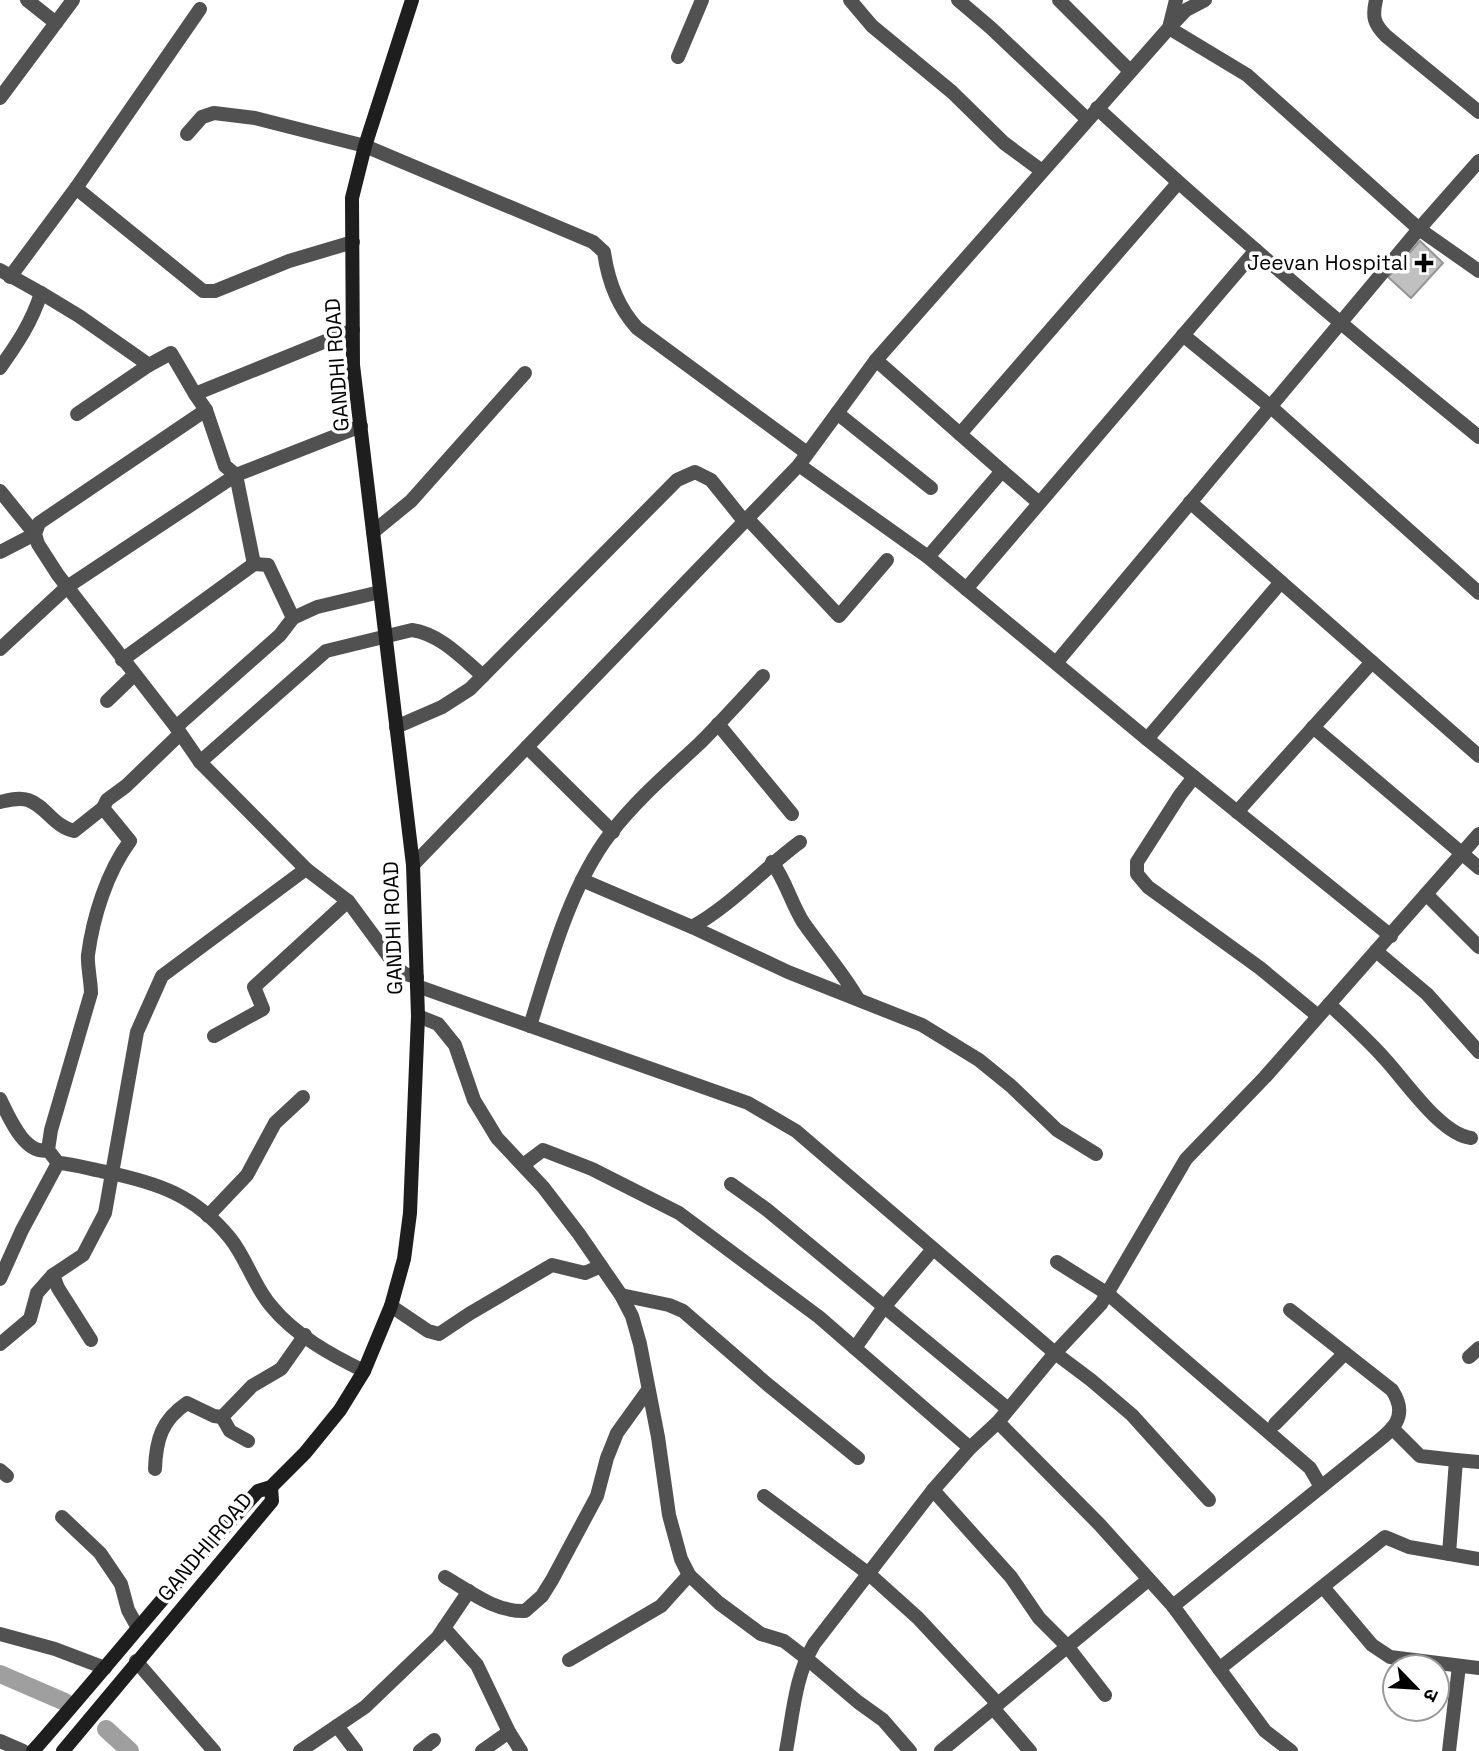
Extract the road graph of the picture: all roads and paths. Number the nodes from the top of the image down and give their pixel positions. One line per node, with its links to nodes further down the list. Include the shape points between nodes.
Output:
1 (27, 0): 12 (street)
2 (73, 0): 12 (street)
3 (412, 0): 21 (main road, GANDHI ROAD)
4 (702, 0): 14 (street)
5 (850, 0): 23 (street, via 872,26)
6 (958, 0): 19 (street)
7 (1059, 0): 15 (street)
8 (1176, 0): 13 (street)
9 (1205, 0): 13 (street, via 1186,10)
10 (1376, 0): 18 (street, via 1375,25)
11 (200, 9): 25 (street)
12 (56, 23): 16 (street)
13 (1169, 28): 15 (street); 26 (street, via 1247,75)
14 (678, 57)
15 (1130, 71): 17 (street)
16 (0, 98)
17 (1097, 108): 19 (street); 24 (street)
18 (1479, 112)
19 (1087, 119): 23 (street)
20 (187, 134): 21 (street, via 202,117 214,113 255,118)
21 (365, 146): 27 (main road, GANDHI ROAD, via 352,198); 47 (street, via 593,242 604,251 622,312 637,328)
22 (1479, 161): 26 (street)
23 (1042, 171): 35 (street)
24 (1178, 183): 28 (street); 45 (street)
25 (76, 188): 27 (street, via 203,291 215,291); 30 (street)
26 (1419, 229): 29 (street); 32 (street)
27 (352, 242): 33 (main road, GANDHI ROAD)
28 (1255, 250): 32 (street); 34 (street)
29 (1479, 271)
30 (5, 273): 31 (street)
31 (41, 293): 36 (street); 37 (street, via 35,314)
32 (1340, 324): 40 (street); 46 (street)
33 (353, 330): 39 (street); 44 (main road, GANDHI ROAD)
34 (1183, 335): 40 (street); 53 (street)
35 (876, 360): 42 (street); 45 (street)
36 (149, 365): 39 (street, via 171,353); 43 (street)
37 (0, 368)
38 (525, 373): 55 (street, via 411,501)
39 (195, 394): 41 (street)
40 (1271, 407): 52 (street); 65 (street)
41 (206, 411): 49 (street, via 225,466); 56 (street, via 39,523)
42 (836, 413): 47 (street); 50 (street)
43 (77, 414)
44 (360, 426): 49 (street); 55 (main road, GANDHI ROAD)
45 (960, 434): 48 (street)
46 (1479, 437)
47 (803, 459): 54 (street); 58 (street)
48 (1002, 471): 53 (street); 58 (street)
49 (236, 475): 60 (street); 62 (street)
50 (931, 488)
51 (0, 491): 56 (street)
52 (1190, 502): 61 (street); 71 (street)
53 (1039, 503): 63 (street)
54 (746, 520): 59 (street, via 839,616); 73 (street, via 711,480 695,472 677,480); 81 (street)
55 (373, 532): 64 (main road, GANDHI ROAD)
56 (35, 534): 57 (street); 62 (street)
57 (0, 552)
58 (928, 557): 63 (street)
59 (887, 561)
60 (254, 564): 66 (street, via 268,565); 69 (street)
61 (1281, 582): 70 (street); 80 (street)
62 (67, 587): 68 (street); 69 (street)
63 (966, 589): 71 (street)
64 (380, 592): 66 (street, via 317,607); 67 (main road, GANDHI ROAD)
65 (1479, 593)
66 (293, 618): 79 (street)
67 (386, 637): 73 (street, via 412,630 426,632); 77 (main road, GANDHI ROAD); 83 (street, via 326,651)
68 (0, 649)
69 (122, 660): 72 (street)
70 (1372, 662): 78 (street); 82 (street)
71 (1056, 663): 80 (street)
72 (134, 675): 75 (street); 79 (street)
73 (483, 676): 77 (street, via 442,707)
74 (763, 677): 76 (street)
75 (107, 701)
76 (718, 724): 88 (street); 89 (street)
77 (396, 727): 94 (main road, GANDHI ROAD)
78 (1313, 727): 87 (street); 92 (street)
79 (178, 730): 83 (street); 86 (street)
80 (1147, 739): 84 (street)
81 (527, 747): 89 (street); 94 (street)
82 (1479, 756)
83 (200, 762): 96 (street)
84 (1194, 777): 87 (street); 108 (street, via 1137,862 1137,874 1147,887)
85 (0, 802): 86 (street, via 29,800 62,828 74,831)
86 (103, 808): 115 (street, via 130,841 98,909 87,958 91,993)
87 (1237, 812): 101 (street)
88 (792, 814)
89 (613, 832): 97 (street)
90 (1479, 834): 92 (street)
91 (800, 842): 93 (street)
92 (1462, 853): 95 (street); 98 (street)
93 (772, 862): 100 (street, via 715,915); 105 (street, via 801,919)
94 (413, 865): 104 (main road, GANDHI ROAD)
95 (1479, 868)
96 (306, 869): 99 (street); 119 (street, via 162,976 137,1032)
97 (582, 880): 100 (street); 109 (street)
98 (1426, 894): 101 (street); 102 (street)
99 (348, 901): 104 (street, via 398,969); 110 (street, via 254,987 263,1009)
100 (692, 927): 105 (street)
101 (1391, 936): 103 (street)
102 (1479, 947)
103 (1376, 951): 106 (street); 111 (street, via 1427,994)
104 (417, 982): 107 (main road, GANDHI ROAD); 109 (street)
105 (858, 999): 116 (street, via 922,1025 979,1060 1057,1130)
106 (1329, 1004): 108 (street); 114 (street, via 1385,1058 1430,1111 1454,1131)
107 (418, 1016): 118 (street, via 438,1024 456,1045 474,1100 497,1138); 129 (main road, GANDHI ROAD, via 410,1213)
108 (1318, 1016): 127 (street, via 1186,1159)
109 (530, 1026): 122 (street, via 748,1103 796,1131)
110 (214, 1037)
111 (1479, 1052)
112 (303, 1097): 121 (street, via 275,1124 247,1175)
113 (0, 1099): 115 (street, via 32,1148)
114 (1476, 1137)
115 (48, 1150): 117 (street)
116 (1096, 1154)
117 (58, 1163): 119 (street); 126 (street)
118 (523, 1165): 124 (street); 135 (street, via 543,1150 679,1213)
119 (110, 1173): 121 (street, via 181,1194); 125 (street, via 105,1213 91,1243 83,1255)
120 (731, 1184): 130 (street)
121 (208, 1216): 132 (street, via 230,1238 271,1306)
122 (933, 1249): 130 (street); 136 (street)
123 (1057, 1262): 127 (street)
124 (601, 1266): 128 (street); 129 (street, via 585,1273 552,1265 435,1335)
125 (53, 1275): 133 (street); 134 (street, via 37,1293 30,1319)
126 (0, 1279)
127 (1108, 1294): 136 (street); 152 (street, via 1310,1468)
128 (621, 1295): 139 (street, via 632,1315); 147 (street, via 683,1311)
129 (391, 1306): 138 (main road, GANDHI ROAD)
130 (884, 1307): 135 (street); 140 (street)
131 (1290, 1310): 137 (street)
132 (305, 1335): 138 (street); 141 (street, via 281,1369 252,1385)
133 (91, 1340)
134 (0, 1344)
135 (855, 1348): 146 (street)
136 (1055, 1353): 140 (street); 155 (street, via 1132,1415)
137 (1345, 1353): 143 (street); 144 (street, via 1400,1401 1399,1418)
138 (364, 1371): 151 (main road, GANDHI ROAD, via 340,1410)
139 (648, 1390): 160 (street, via 669,1515); 164 (street, via 617,1433 597,1496 541,1596 526,1611 510,1611)
140 (1008, 1409): 142 (street)
141 (222, 1418): 145 (street, via 230,1431); 150 (street, via 187,1403 173,1412 157,1442)
142 (998, 1422): 146 (street); 162 (street)
143 (1275, 1424)
144 (1392, 1428): 148 (street, via 1420,1456); 152 (street)
145 (248, 1441)
146 (970, 1448): 153 (street)
147 (859, 1458)
148 (1455, 1460): 149 (street); 157 (street)
149 (1479, 1462)
150 (155, 1469)
151 (271, 1486): 166 (main road, via 258,1491); 172 (main road, GANDHI ROAD, via 272,1501)
152 (1321, 1487): 165 (street)
153 (933, 1490): 159 (street); 169 (street)
154 (764, 1496): 159 (street)
155 (1209, 1500)
156 (62, 1517): 166 (street, via 100,1553 121,1584)
157 (1449, 1554): 158 (street); 163 (street, via 1409,1547 1385,1537)
158 (1479, 1559)
159 (869, 1574): 170 (street); 178 (street, via 918,1618)
160 (689, 1575): 170 (street, via 761,1633 784,1641); 171 (street, via 661,1606)
161 (445, 1577): 164 (street)
162 (1148, 1580): 165 (street); 169 (street)
163 (1323, 1587): 173 (street, via 1372,1645 1390,1657); 176 (street)
164 (468, 1591): 167 (street)
165 (1173, 1606): 176 (street)
166 (138, 1628): 174 (main road)
167 (444, 1628): 179 (street, via 365,1707); 180 (street, via 477,1665)
168 (0, 1634): 174 (street, via 55,1648)
169 (1067, 1646): 177 (street); 178 (street)
170 (806, 1658): 193 (street); 194 (street, via 883,1720)
171 (569, 1660)
172 (136, 1661): 186 (main road, GANDHI ROAD); 187 (street)
173 (1459, 1666): 175 (street); 197 (street)
174 (105, 1668): 185 (main road)
175 (1479, 1668)
176 (1219, 1669): 183 (street)
177 (1105, 1695)
178 (996, 1706): 195 (street); 196 (street)
179 (337, 1726): 188 (street); 189 (street)
180 (509, 1732): 191 (street); 192 (street)
181 (434, 1740): 190 (street)
182 (0, 1741): 184 (street)
183 (1280, 1748)
184 (23, 1751)
185 (33, 1751)
186 (63, 1751)
187 (214, 1751)
188 (300, 1751)
189 (356, 1751)
190 (420, 1751)
191 (482, 1751)
192 (521, 1751)
193 (786, 1751)
194 (910, 1751)
195 (941, 1751)
196 (1030, 1751)
197 (1450, 1751)

